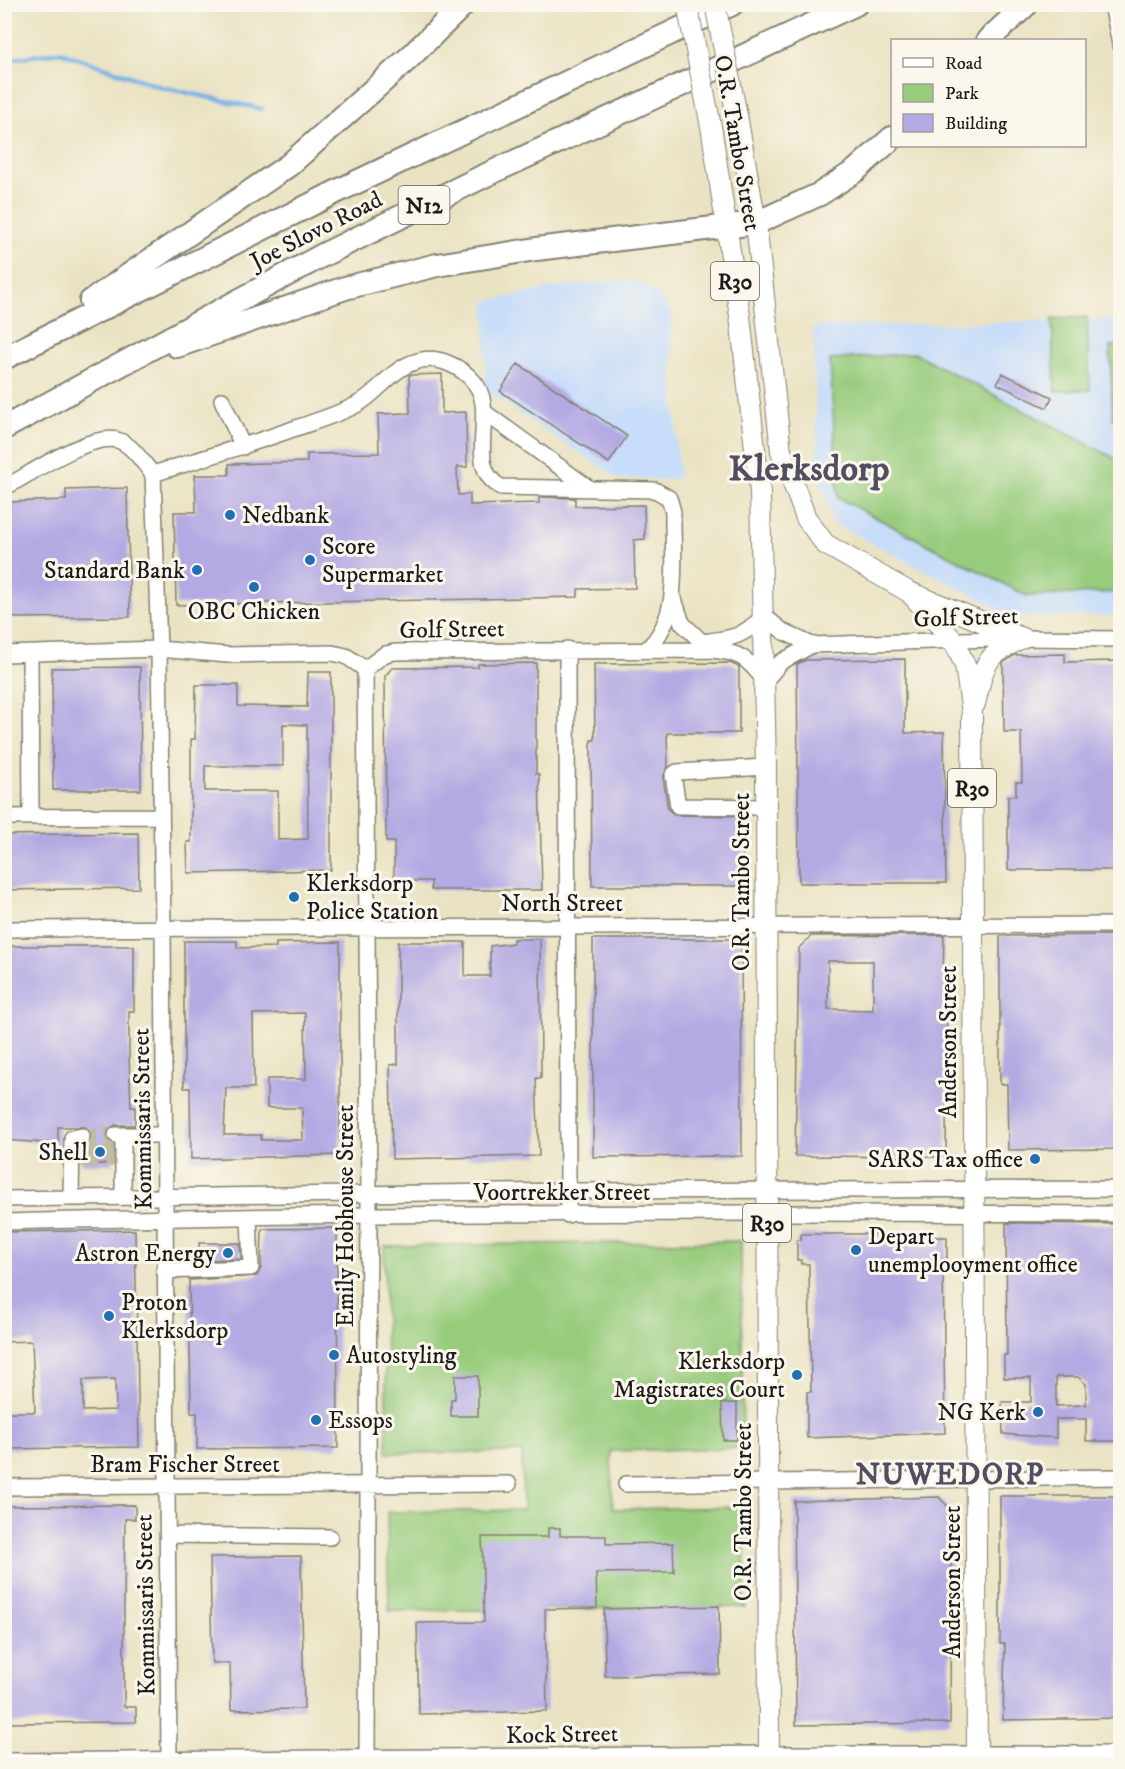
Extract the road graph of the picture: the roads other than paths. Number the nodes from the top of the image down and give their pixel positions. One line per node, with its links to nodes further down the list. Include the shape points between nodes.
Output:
1 (464, 4): 13 (highway, via 289,165)
2 (687, 4): 12 (main road, O.R. Tambo Street / R30, bridge)
3 (715, 4): 11 (main road, O.R. Tambo Street / R30, bridge)
4 (732, 4): 13 (highway, Joe Slovo Road / N12, via 342,189)
5 (856, 4): 14 (highway, Joe Slovo Road / N12, via 376,228)
6 (1027, 4): 8 (highway)
7 (1114, 6): 9 (street)
8 (989, 39)
9 (1120, 44)
10 (891, 139): 11 (highway, via 855,171 820,194)
11 (756, 223): 12 (highway); 23 (main road, O.R. Tambo Street / R30, via 780,451 793,488 806,518 825,544)
12 (727, 228): 14 (highway, via 536,249 437,265 345,288); 24 (main road, O.R. Tambo Street / R30, via 760,493)
13 (14, 353)
14 (102, 374): 17 (highway, Joe Slovo Road / N12)
15 (222, 400): 18 (street)
16 (484, 412): 18 (street, via 478,389 468,376 440,360 418,361 396,370 358,404); 21 (street); 21 (street, via 484,465 495,484)
17 (4, 428)
18 (243, 447): 19 (street)
19 (153, 474): 20 (street, via 121,441 99,440); 30 (street, Kommissaris Street)
20 (4, 488)
21 (589, 488): 22 (street, via 655,490 669,498)
22 (672, 584): 24 (street, via 682,623 702,642 747,633); 29 (street, via 665,627)
23 (909, 592): 25 (main road); 27 (main road, Anderson Street / R30)
24 (764, 616): 28 (street, Golf Street, via 784,632); 35 (main road, O.R. Tambo Street / R30)
25 (1022, 638): 26 (street, Golf Street); 27 (street, Golf Street); 36 (main road, via 993,653 984,667)
26 (1120, 639)
27 (952, 640): 28 (street, Golf Street); 36 (main road, Anderson Street / R30, via 965,665)
28 (812, 645): 35 (street, Golf Street, via 781,662)
29 (647, 648): 31 (street, Golf Street); 35 (street, Golf Street, via 733,651)
30 (159, 649): 32 (street); 34 (street, via 227,655 332,653 346,656); 39 (street, Kommissaris Street)
31 (567, 649): 34 (street, Golf Street, via 395,652 385,654); 43 (street)
32 (30, 653): 33 (street); 41 (street)
33 (4, 654)
34 (365, 669): 46 (street, Emily Hobhouse Street)
35 (765, 681): 37 (main road, O.R. Tambo Street / R30)
36 (972, 713): 42 (main road, Anderson Street / R30)
37 (766, 767): 38 (main road, O.R. Tambo Street / R30); 38 (street, via 677,772 673,783 678,806)
38 (766, 807): 44 (main road, O.R. Tambo Street / R30)
39 (160, 816): 41 (street); 47 (street, Kommissaris Street)
40 (4, 817): 41 (street)
41 (31, 817)
42 (972, 923): 44 (street, North Street); 45 (street, North Street); 53 (main road, Anderson Street / R30)
43 (569, 925): 44 (street, North Street); 46 (street, North Street); 54 (street)
44 (766, 925): 52 (main road, O.R. Tambo Street / R30)
45 (1120, 925)
46 (367, 926): 47 (street, North Street); 55 (street, Emily Hobhouse Street)
47 (163, 927): 48 (street, North Street); 49 (street, Kommissaris Street)
48 (4, 929)
49 (164, 1135): 56 (street, via 119,1147); 59 (street, Kommissaris Street)
50 (77, 1150): 58 (street)
51 (1120, 1189): 53 (street, Voortrekker Street)
52 (768, 1190): 53 (street, Voortrekker Street); 54 (street, Voortrekker Street); 60 (main road, O.R. Tambo Street / R30)
53 (975, 1190): 61 (main road, Anderson Street / R30)
54 (570, 1191): 55 (street, Voortrekker Street); 64 (street)
55 (369, 1195): 59 (street, Voortrekker Street); 63 (street, Emily Hobhouse Street)
56 (123, 1197): 58 (street, Voortrekker Street); 59 (street, Voortrekker Street)
57 (4, 1198): 58 (street, Voortrekker Street)
58 (71, 1198)
59 (165, 1198): 65 (street, Kommissaris Street)
60 (767, 1212): 61 (street, Voortrekker Street); 64 (street, Voortrekker Street); 71 (main road, O.R. Tambo Street / R30)
61 (974, 1213): 62 (street, Voortrekker Street); 70 (main road, Anderson Street / R30)
62 (1120, 1214)
63 (369, 1215): 64 (street, Voortrekker Street); 66 (street, Voortrekker Street); 74 (street, Emily Hobhouse Street)
64 (568, 1215)
65 (165, 1217): 66 (street, Voortrekker Street); 67 (street, Voortrekker Street); 68 (street, Kommissaris Street)
66 (249, 1217): 68 (street, via 251,1268)
67 (4, 1222)
68 (164, 1271): 76 (street, Kommissaris Street)
69 (1120, 1477): 70 (street)
70 (977, 1479): 71 (street); 82 (main road, Anderson Street / R30)
71 (768, 1482): 73 (street); 80 (main road, O.R. Tambo Street / R30)
72 (509, 1484): 74 (street, Bram Fischer Street)
73 (626, 1484)
74 (367, 1486): 76 (street, Bram Fischer Street); 85 (street, Emily Hobhouse Street)
75 (4, 1487): 76 (street, Bram Fischer Street)
76 (166, 1487): 77 (street, Kommissaris Street)
77 (168, 1535): 78 (street); 84 (street, Kommissaris Street)
78 (330, 1537)
79 (1120, 1754): 82 (street, Kock Street)
80 (769, 1759): 81 (street, Kock Street); 82 (street, Kock Street)
81 (567, 1760): 85 (street, Kock Street)
82 (977, 1760)
83 (4, 1761): 84 (street, Kock Street)
84 (169, 1761): 85 (street, Kock Street)
85 (367, 1761)

